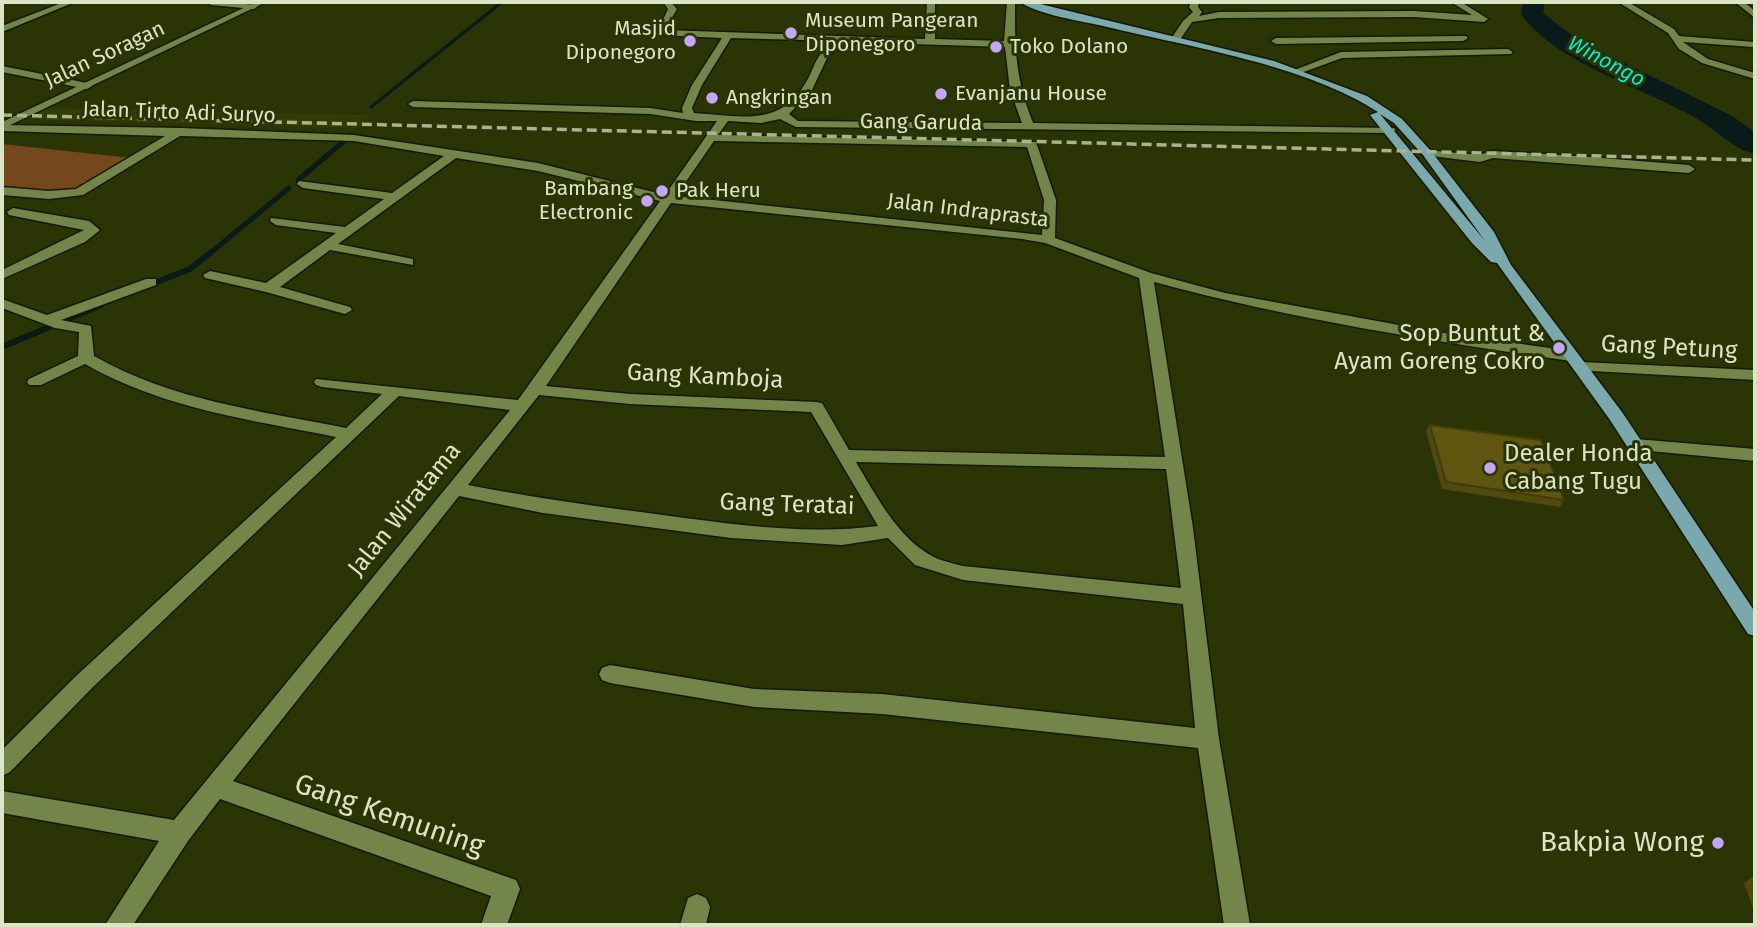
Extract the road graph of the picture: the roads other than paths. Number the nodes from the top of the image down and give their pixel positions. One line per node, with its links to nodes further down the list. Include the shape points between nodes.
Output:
1 (71, 2): 17 (street)
2 (211, 2): 11 (street)
3 (667, 2): 18 (street, via 673,9 659,33)
4 (931, 2): 24 (street)
5 (1011, 2): 26 (street)
6 (1024, 2): 22 (main road)
7 (1195, 2): 15 (street, via 1198,12)
8 (1455, 2): 14 (street, via 1484,19 1414,14)
9 (1622, 2): 23 (street, via 1661,24)
10 (1739, 2): 13 (street)
11 (258, 4): 33 (street, Jalan Soragan)
12 (1181, 6): 15 (street)
13 (1755, 15)
14 (1326, 16): 15 (street); 16 (street)
15 (1193, 18): 22 (street)
16 (1334, 24)
17 (2, 29)
18 (728, 36): 19 (street); 37 (street, via 687,108 688,115)
19 (810, 37): 20 (street); 29 (street)
20 (845, 38): 24 (street); 29 (street)
21 (1463, 38): 25 (street, via 1346,36)
22 (1176, 39): 31 (main road)
23 (1677, 39): 27 (street); 32 (street, via 1683,49 1705,61)
24 (930, 40): 26 (street)
25 (1276, 41)
26 (1009, 44): 39 (street, via 1015,90)
27 (1753, 44)
28 (1508, 52): 31 (street, via 1341,55 1335,63)
29 (824, 54): 36 (street, via 807,90)
30 (2, 69): 33 (street)
31 (1301, 73): 34 (main road)
32 (1755, 76)
33 (87, 86): 40 (street, Jalan Soragan)
34 (1341, 90): 41 (main road); 45 (main road, via 1389,114)
35 (413, 104): 37 (street, via 650,111)
36 (782, 116): 38 (street); 39 (street, via 796,124)
37 (696, 118): 38 (street)
38 (723, 120): 44 (street, Jalan Wiratama)
39 (1029, 126): 41 (street)
40 (2, 127): 42 (street, Jalan Tirto Adi Suryo)
41 (1390, 130): 59 (main road, via 1477,240)
42 (181, 131): 43 (street, Jalan Tirto Adi Suryo); 50 (street, via 83,190)
43 (354, 138): 46 (street, Jalan Indraprasta)
44 (709, 138): 52 (street, Jalan Wiratama); 56 (street, Gang Garuda, via 1032,144 1050,200)
45 (1427, 153): 47 (street); 59 (main road, via 1494,243)
46 (454, 154): 51 (street); 52 (street, Jalan Indraprasta, via 579,176)
47 (1689, 169)
48 (303, 184): 51 (street)
49 (2, 191): 50 (street)
50 (49, 195): 53 (street)
51 (394, 197): 55 (street)
52 (668, 199): 56 (street, Jalan Indraprasta); 73 (street, Jalan Wiratama)
53 (8, 215): 60 (street, via 84,224 93,230)
54 (276, 221): 55 (street)
55 (348, 231): 57 (street)
56 (1048, 240): 62 (street, Jalan Indraprasta)
57 (327, 246): 58 (street); 64 (street)
58 (408, 262)
59 (1505, 266): 69 (main road)
60 (2, 275)
61 (210, 275): 64 (street)
62 (1146, 276): 69 (street, Jalan Indraprasta, via 1319,316); 80 (street)
63 (151, 282): 67 (street)
64 (269, 288): 66 (street)
65 (2, 303): 67 (street)
66 (345, 310)
67 (53, 322): 68 (street, via 86,330)
68 (86, 358): 71 (street); 76 (street, via 101,368 210,406)
69 (1576, 361): 70 (street, Gang Petung); 77 (main road)
70 (1755, 375)
71 (35, 382)
72 (322, 382): 74 (street)
73 (535, 390): 75 (street, Jalan Wiratama); 79 (street, Gang Kamboja, via 816,407)
74 (394, 392): 75 (street); 76 (street)
75 (521, 406): 81 (street, Jalan Wiratama)
76 (349, 435): 87 (street, via 84,682)
77 (1634, 444): 78 (street); 84 (main road)
78 (1755, 455)
79 (845, 456): 80 (street); 82 (street, Gang Kamboja)
80 (1173, 463): 83 (street)
81 (453, 489): 82 (street, Gang Teratai, via 731,531 842,538); 88 (street, Jalan Wiratama)
82 (892, 531): 83 (street, via 919,558 952,570)
83 (1191, 597): 86 (street)
84 (1755, 628)
85 (610, 674): 86 (street, via 754,698 883,704)
86 (1208, 740): 93 (street)
87 (2, 765)
88 (215, 786): 90 (street, Jalan Wiratama); 92 (street, Gang Kemuning, via 507,889)
89 (2, 802): 90 (street)
90 (180, 833): 91 (street, Jalan Wiratama)
91 (118, 925)
92 (494, 925)
93 (1237, 925)

